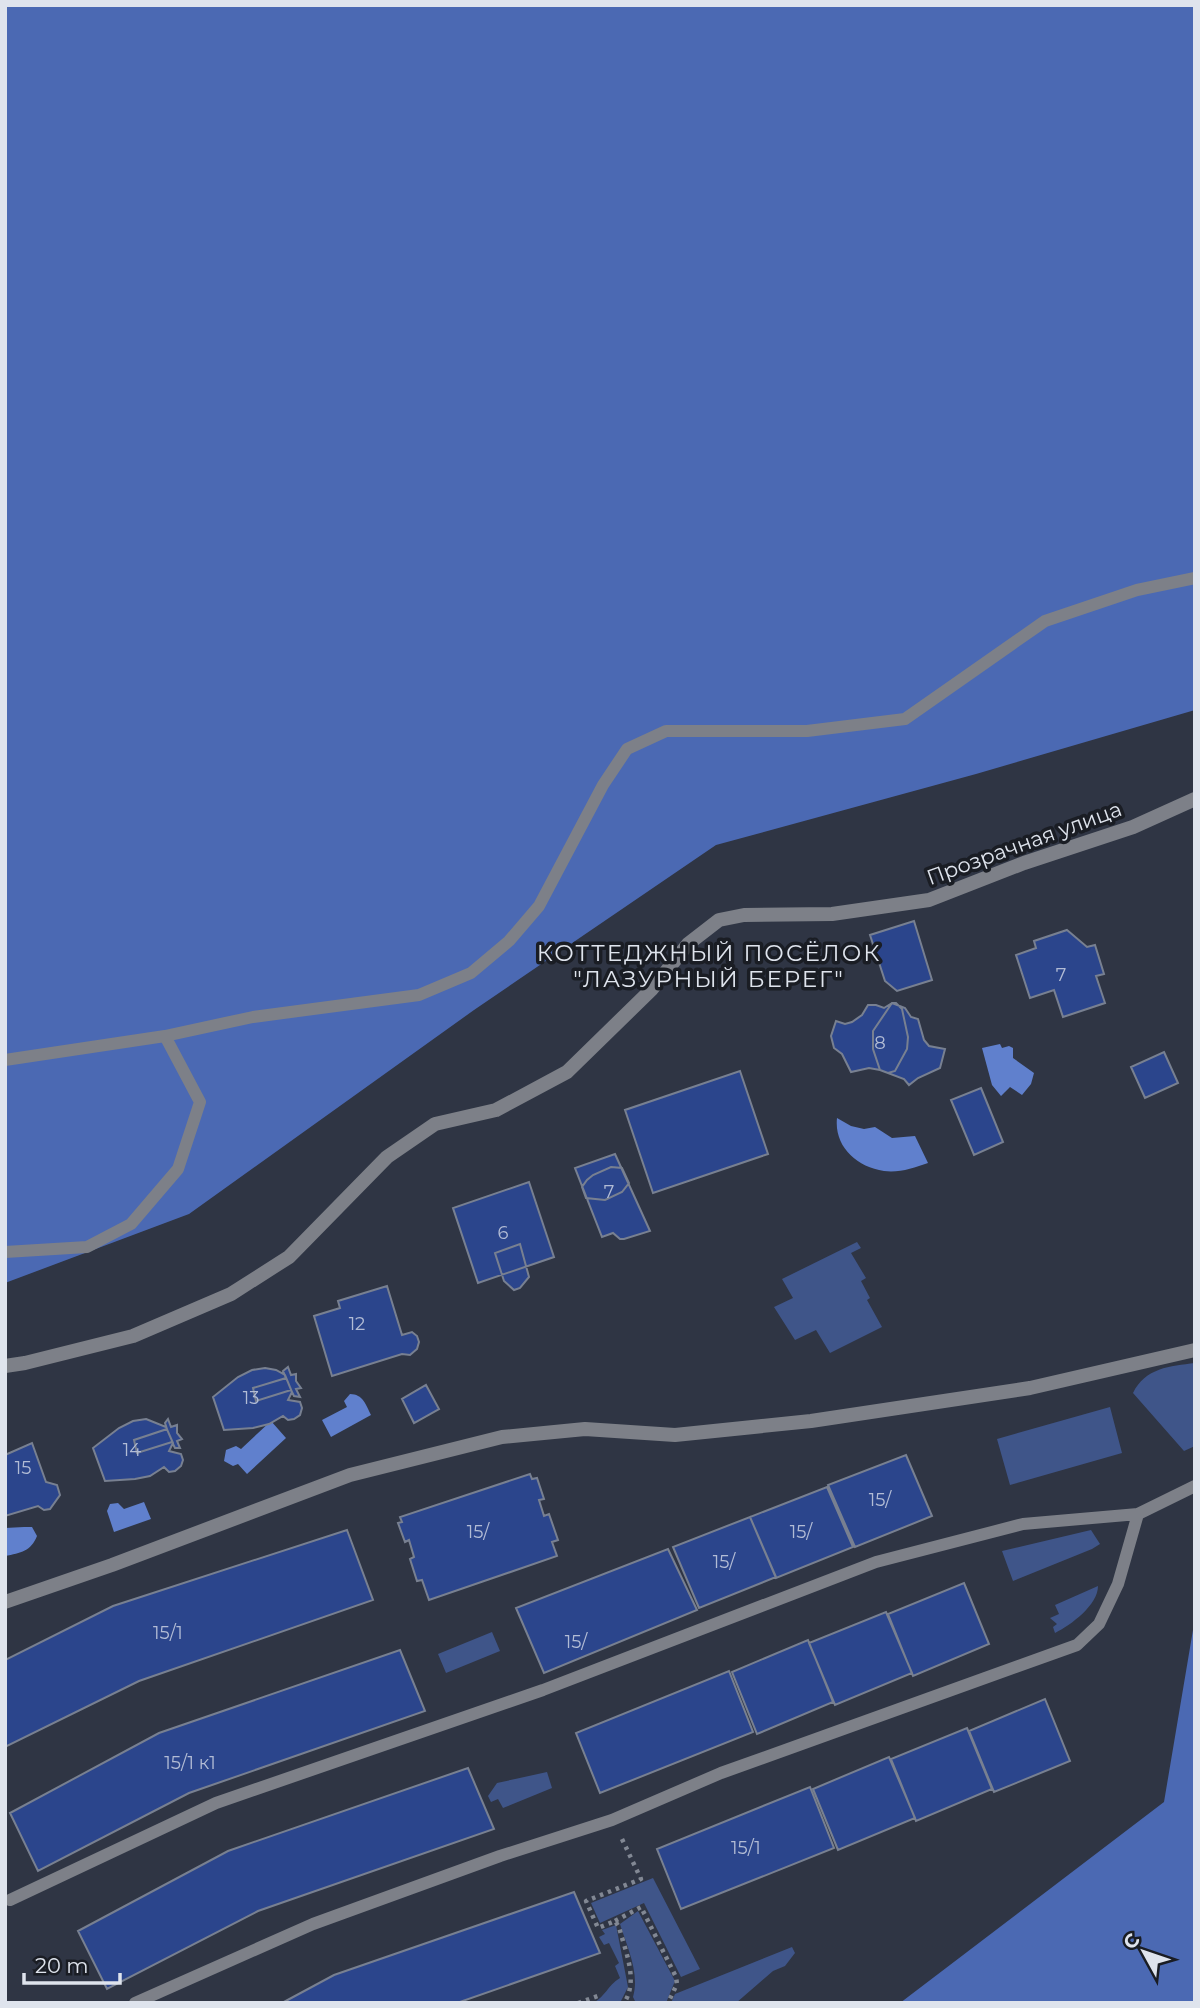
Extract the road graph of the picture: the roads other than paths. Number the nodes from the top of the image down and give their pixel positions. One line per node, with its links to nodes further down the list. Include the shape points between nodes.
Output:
1 (1195, 578): 3 (lane, via 1137,590 1045,621 905,719 807,731 666,732 627,749 539,906 509,941 471,973 419,995 253,1017)
2 (1195, 799): 7 (street, Прозрачная улица, via 1133,827 929,900 832,914 744,915 719,920 688,944 652,989 567,1072 496,1110 435,1124 387,1157 289,1257 231,1294 133,1336)
3 (165, 1036): 4 (lane); 5 (lane, via 200,1102 178,1169 131,1223 87,1247)
4 (5, 1060)
5 (5, 1252)
6 (1195, 1350): 10 (street, via 1030,1388 811,1421 675,1434 585,1429 502,1437 350,1475)
7 (5, 1366)
8 (1195, 1486): 9 (lane)
9 (1138, 1514): 11 (lane, via 1023,1524 876,1562 543,1690 216,1803); 12 (lane, via 1113,1594 1099,1624 1077,1645 721,1773 612,1820 313,1924)
10 (5, 1602)
11 (10, 1900)
12 (135, 2003)

